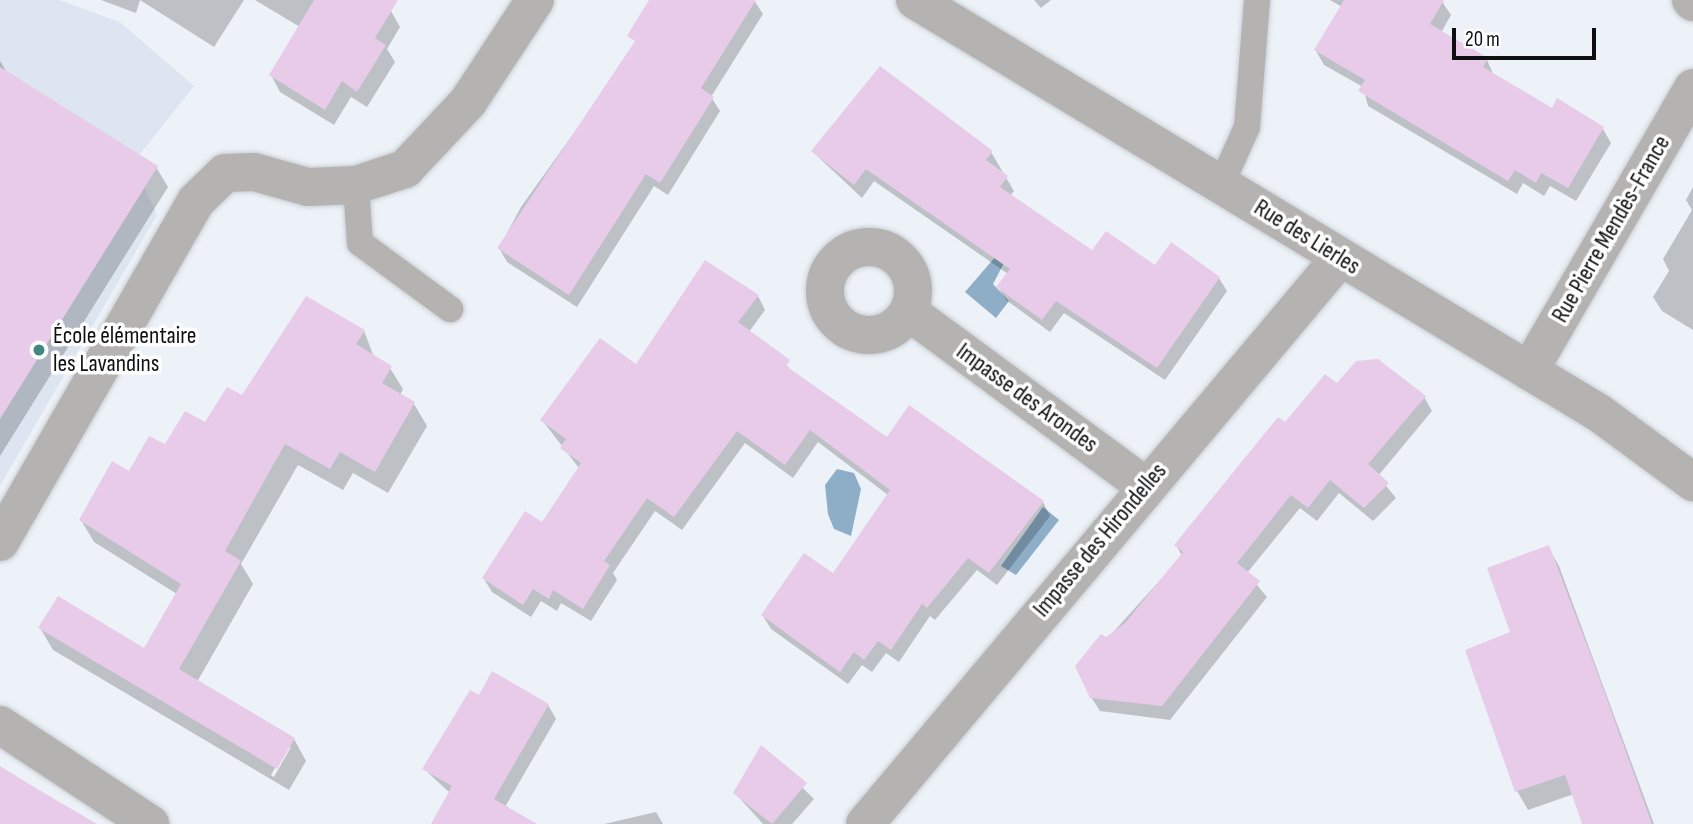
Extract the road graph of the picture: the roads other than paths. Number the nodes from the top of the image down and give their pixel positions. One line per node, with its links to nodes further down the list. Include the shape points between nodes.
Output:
1 (536, 0): 5 (street, via 468,102 405,169)
2 (915, 0): 6 (street, Rue des Lierles)
3 (1257, 0): 6 (lane, via 1247,127)
4 (1693, 88): 10 (street, Rue Pierre Mendès-France)
5 (356, 185): 8 (lane, via 360,243); 13 (street, via 308,187 254,172 225,173 195,201)
6 (1221, 185): 7 (street, Rue des Lierles)
7 (1339, 259): 10 (street, Rue des Lierles); 12 (street, Impasse des Hirondelles)
8 (450, 309)
9 (909, 312): 12 (street, Impasse des Arondes)
10 (1529, 371): 11 (street, Rue des Lierles)
11 (1693, 482)
12 (1144, 485): 16 (street, Impasse des Hirondelles)
13 (0, 542)
14 (0, 725): 15 (street)
15 (149, 824)
16 (865, 824)

